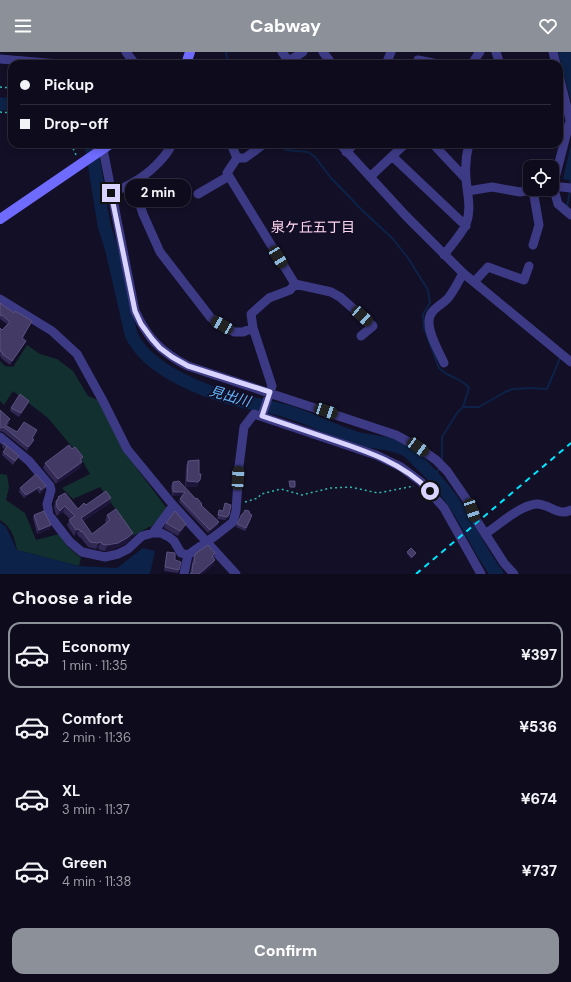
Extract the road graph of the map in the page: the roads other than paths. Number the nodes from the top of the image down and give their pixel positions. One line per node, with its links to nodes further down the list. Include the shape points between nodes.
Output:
1 (303, 52): 4 (street)
2 (0, 59): 3 (street)
3 (12, 60)
4 (294, 60)
5 (563, 91): 6 (street, via 570,120)
6 (563, 146)
7 (101, 148): 35 (street)
8 (104, 148): 30 (street)
9 (169, 148): 25 (street)
10 (233, 148): 20 (street)
11 (259, 148): 20 (street, via 245,158)
12 (343, 148): 18 (street)
13 (350, 148): 18 (street)
14 (401, 148): 19 (street)
15 (437, 148): 24 (street)
16 (468, 148): 24 (street)
17 (562, 148): 21 (street)
18 (346, 152): 23 (street)
19 (392, 156): 23 (street); 36 (street)
20 (237, 158): 22 (street, via 227,173)
21 (559, 160)
22 (229, 176): 31 (street); 42 (street)
23 (370, 177): 38 (street)
24 (466, 179): 28 (street)
25 (133, 183): 30 (street); 44 (street, via 142,214 160,252 210,318 234,332)
26 (559, 187): 27 (street)
27 (571, 188)
28 (468, 191): 29 (street, via 492,187); 36 (street)
29 (523, 191)
30 (111, 193): 49 (street, via 135,311 152,339 172,357 188,366)
31 (198, 194)
32 (536, 196): 37 (street, via 539,225)
33 (555, 196): 34 (street, via 558,204)
34 (571, 215)
35 (0, 219)
36 (466, 226): 38 (street)
37 (533, 245)
38 (444, 255): 40 (street)
39 (529, 266): 41 (street, via 524,280 488,267)
40 (463, 273): 41 (street); 48 (street, via 449,297 430,315 431,332)
41 (474, 282): 46 (street)
42 (295, 284): 44 (street, via 290,290 269,298 251,314); 45 (street, via 340,296 373,326)
43 (2, 303): 52 (street, via 52,331 76,354 128,449)
44 (253, 328): 49 (street, via 272,386)
45 (361, 336)
46 (569, 354): 47 (street)
47 (571, 362)
48 (444, 363)
49 (270, 392): 50 (street); 55 (street, via 396,435 418,447 447,471 470,503 475,518)
50 (262, 416): 56 (street, via 254,414 244,427 233,522); 60 (street, via 376,455 401,468 424,485 444,508)
51 (0, 437): 54 (street, via 29,462 50,486 47,504 49,515 70,542 82,552 105,557 118,554 142,536)
52 (173, 506): 54 (street); 56 (street)
53 (571, 510): 55 (street, via 558,512 537,504 525,507)
54 (154, 533): 57 (street, via 169,537 182,553)
55 (485, 534): 61 (street)
56 (206, 542): 57 (street); 59 (street)
57 (188, 554): 58 (street)
58 (184, 574)
59 (236, 574)
60 (481, 574)
61 (514, 574)

